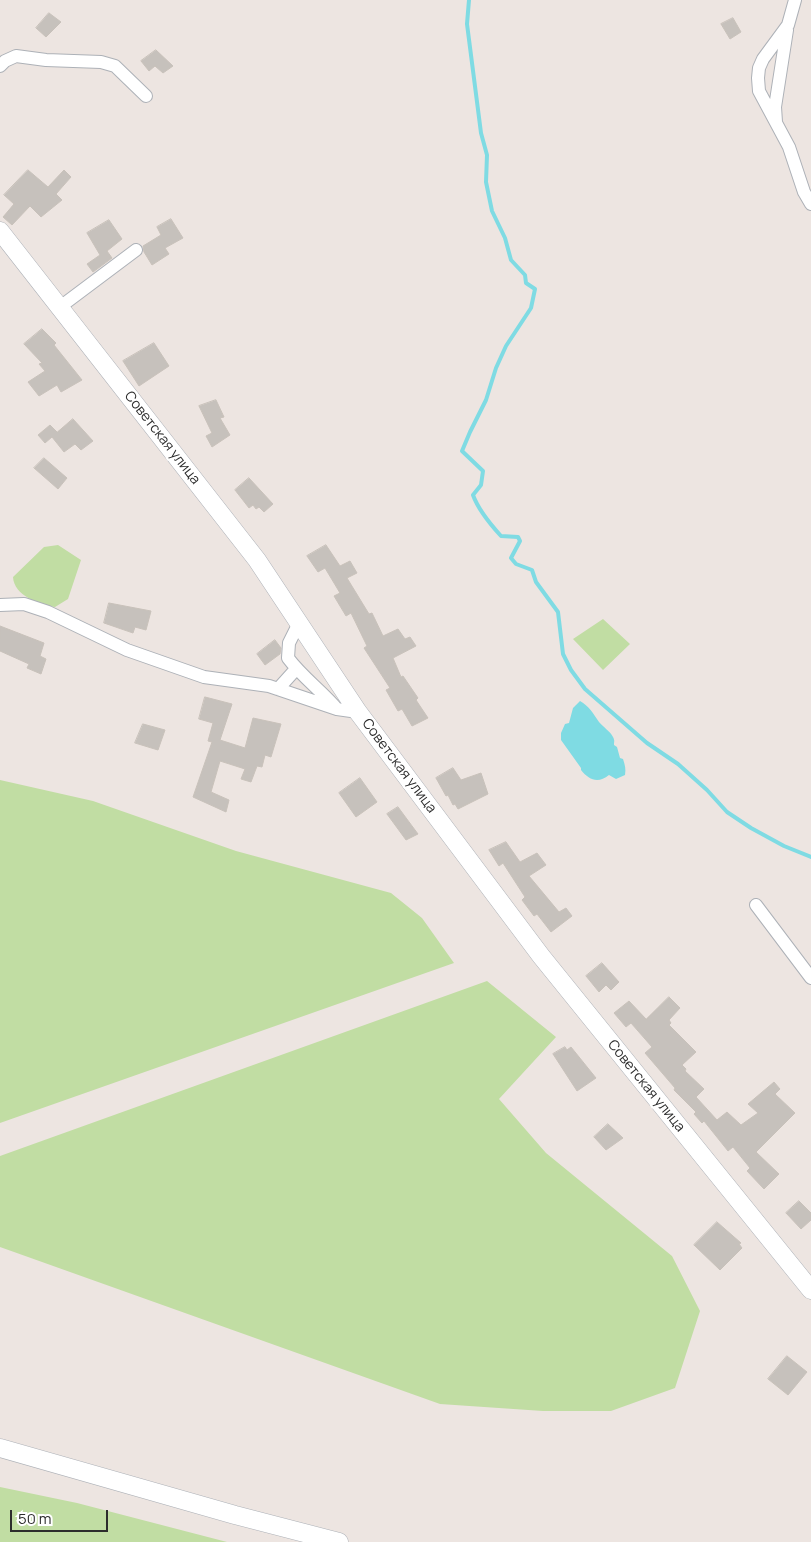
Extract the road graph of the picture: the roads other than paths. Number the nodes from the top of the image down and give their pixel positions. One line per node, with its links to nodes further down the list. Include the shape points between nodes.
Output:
1 (797, 2): 2 (street)
2 (788, 25): 5 (street, via 775,107); 5 (street, via 759,68 759,92)
3 (0, 66): 4 (street, via 16,56 101,62 115,66)
4 (146, 96)
5 (776, 124): 6 (street, via 789,147)
6 (811, 204)
7 (1, 235): 9 (main road, Советская улица)
8 (136, 250): 9 (street)
9 (60, 307): 11 (main road, Советская улица, via 257,560)
10 (0, 605): 13 (street, via 24,604 48,612 127,650 204,677)
11 (299, 623): 12 (street, via 289,643 288,658); 15 (main road, Советская улица)
12 (296, 668): 13 (street); 14 (street)
13 (278, 689): 14 (street)
14 (337, 709): 15 (street)
15 (358, 712): 18 (main road, Советская улица, via 540,956)
16 (756, 905): 17 (street)
17 (811, 978)
18 (811, 1290)
19 (0, 1448): 20 (main road)
20 (339, 1542)

